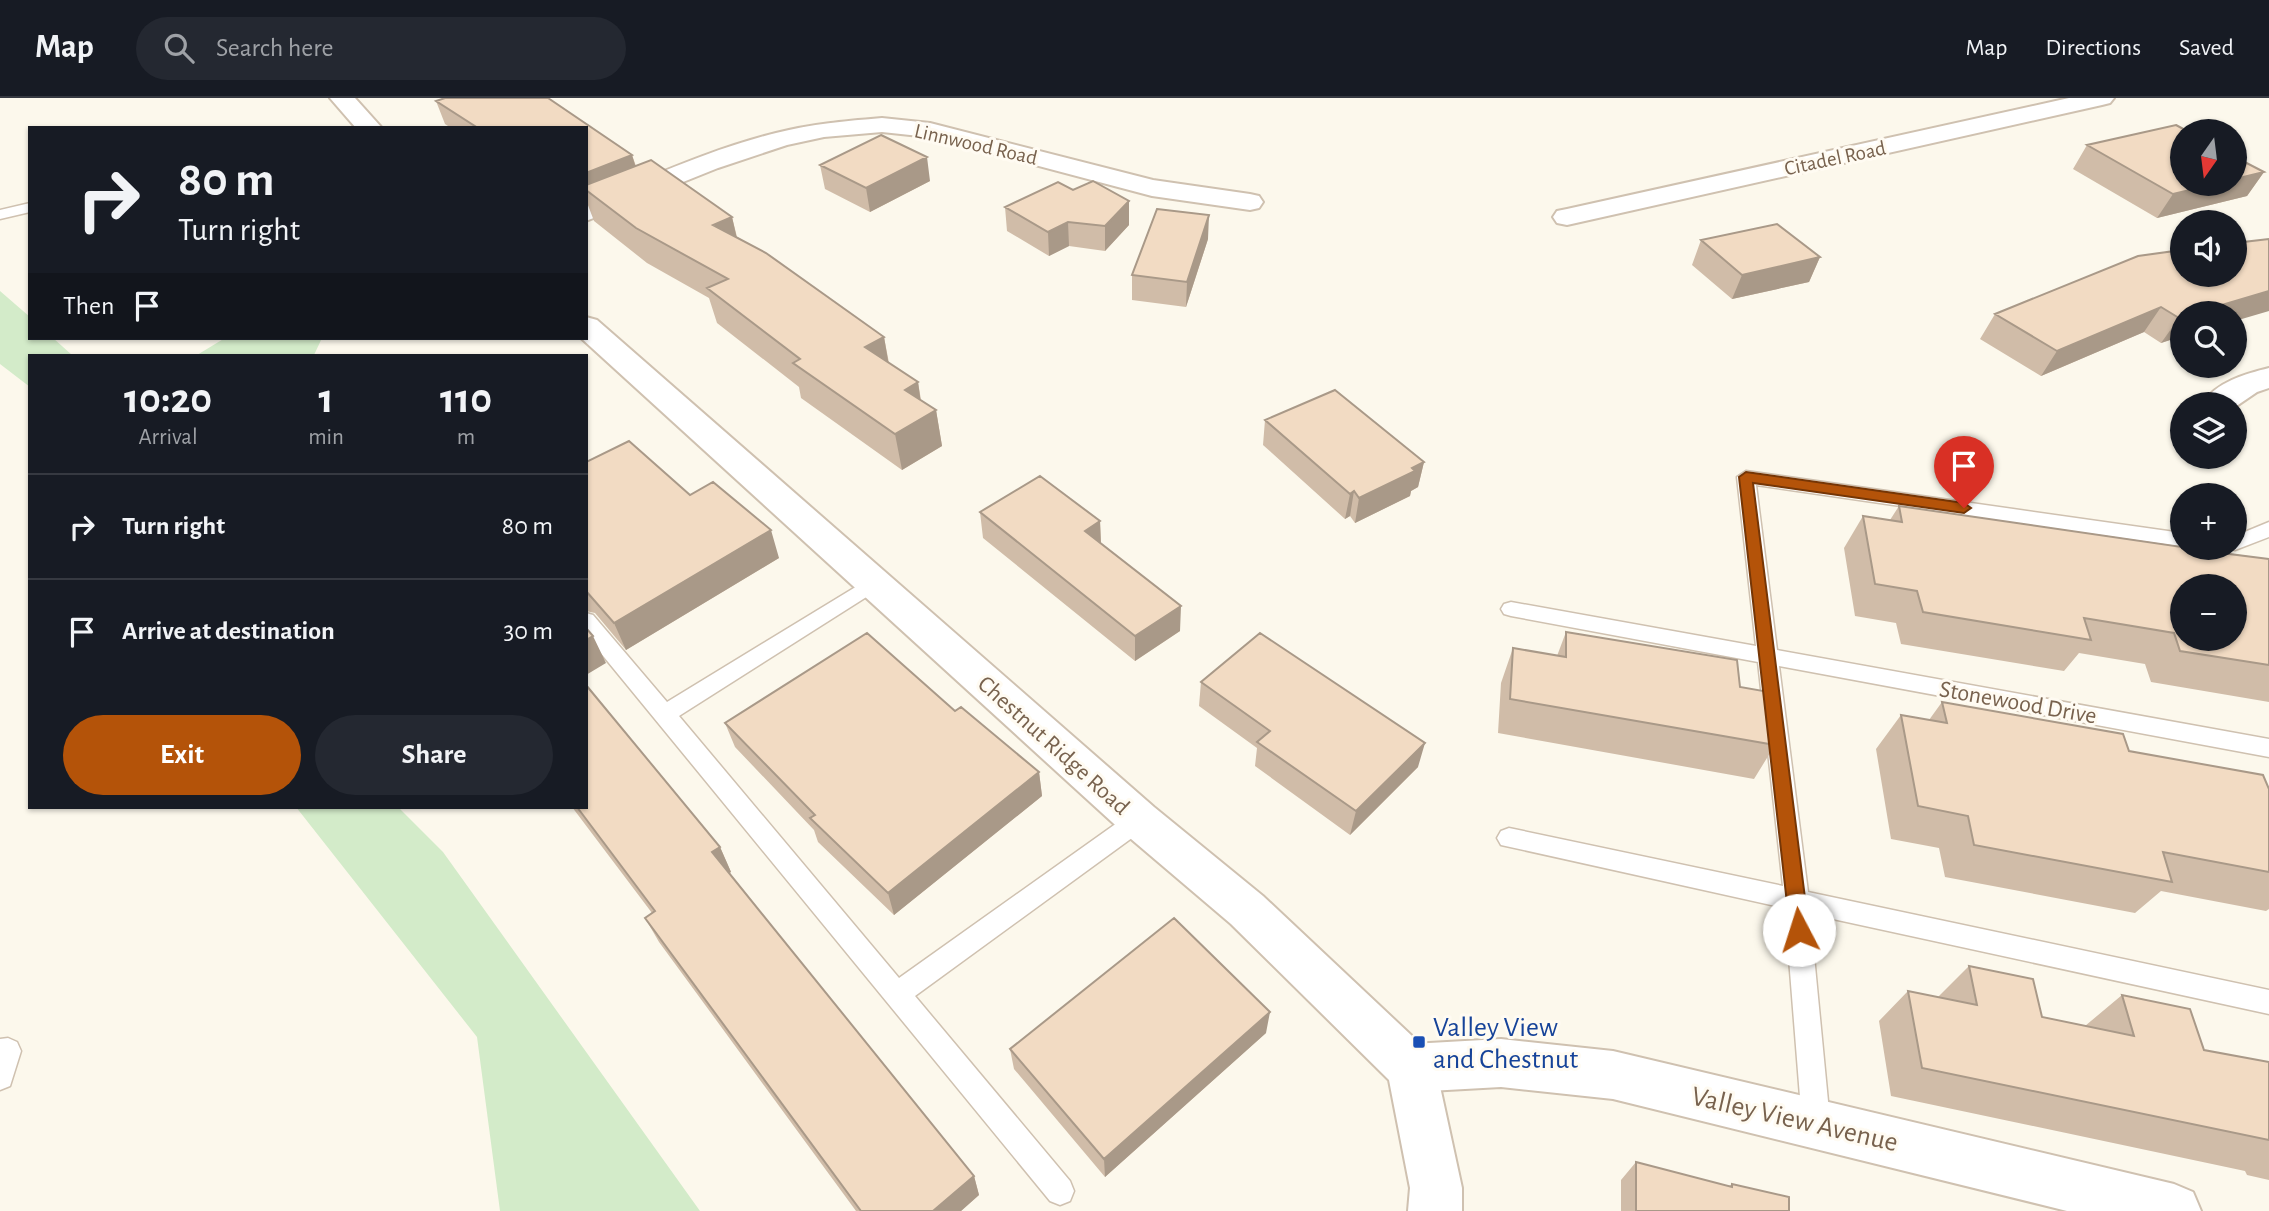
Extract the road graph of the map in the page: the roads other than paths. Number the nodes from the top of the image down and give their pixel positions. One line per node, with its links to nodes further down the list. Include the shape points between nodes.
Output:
1 (342, 98): 3 (street)
2 (2102, 98): 8 (street, Citadel Road)
3 (368, 126)
4 (1250, 202): 6 (street, Linnwood Road, via 1153,188 930,130 882,125 781,139)
5 (28, 208): 7 (lane)
6 (588, 212)
7 (0, 215)
8 (1567, 217)
9 (588, 328): 15 (street, Chestnut Ridge Road)
10 (2269, 377): 11 (street)
11 (2236, 392)
12 (2269, 529): 14 (lane)
13 (2170, 538): 18 (lane, via 1746,477)
14 (2247, 538)
15 (872, 584): 19 (lane); 21 (street, Chestnut Ridge Road)
16 (1511, 609): 18 (lane, Stonewood Drive)
17 (588, 622): 19 (lane)
18 (1767, 656): 20 (lane, Stonewood Drive); 23 (lane)
19 (665, 714): 24 (lane)
20 (2269, 748)
21 (1139, 820): 24 (lane); 27 (street, Chestnut Ridge Road, via 1247,910)
22 (1509, 838): 23 (lane)
23 (1797, 902): 25 (lane); 29 (lane)
24 (897, 995): 30 (lane)
25 (2269, 1002)
26 (0, 1052): 28 (lane, via 8,1051)
27 (1410, 1068): 29 (street, Valley View Avenue, via 1501,1063 1614,1075); 31 (street, via 1436,1188)
28 (0, 1077)
29 (1816, 1122): 32 (street, Valley View Avenue)
30 (1060, 1191)
31 (1435, 1211)
32 (2174, 1211)

